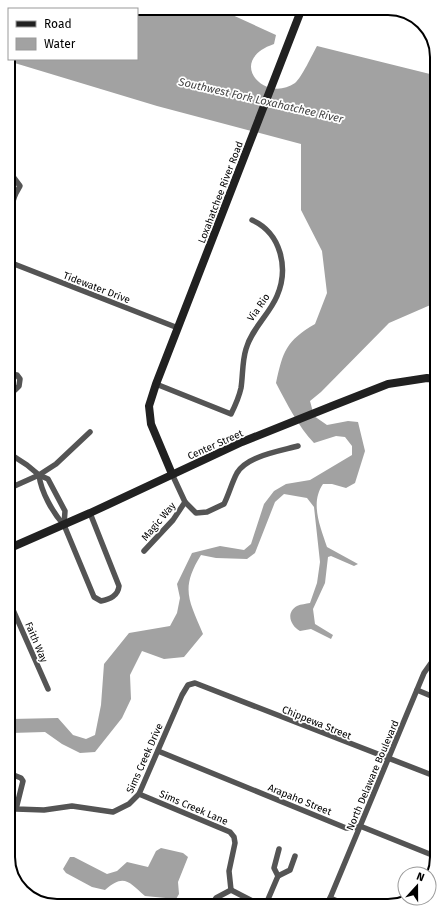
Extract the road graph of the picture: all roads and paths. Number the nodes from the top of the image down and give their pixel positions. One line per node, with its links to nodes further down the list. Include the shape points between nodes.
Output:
1 (299, 15): 6 (street, Loxahatchee River Road)
2 (15, 179): 3 (street, via 20,186)
3 (15, 191)
4 (252, 220): 9 (street, Via Rio, via 265,227 278,242 282,272 278,295 255,328 246,348 240,389 231,414)
5 (15, 264): 6 (street, Tidewater Drive)
6 (178, 328): 9 (street, Loxahatchee River Road)
7 (15, 375): 10 (street, via 20,379)
8 (430, 378): 14 (street, Center Street, via 388,384 242,442)
9 (156, 384): 14 (street, Loxahatchee River Road, via 150,406 150,424)
10 (15, 390)
11 (90, 432): 15 (street, via 63,458)
12 (298, 446): 17 (street, via 266,454 245,464 238,472 224,504 207,512 196,513)
13 (15, 457): 15 (street)
14 (172, 474): 17 (street); 18 (street, Center Street)
15 (39, 475): 16 (street); 19 (street, via 57,517); 19 (street, via 48,480 58,497 65,512)
16 (15, 486)
17 (185, 502): 21 (street, Magic Way, via 173,520)
18 (90, 513): 19 (street, Center Street); 19 (street, via 119,586 116,595 109,600 101,601 94,597)
19 (64, 525): 20 (street, Center Street)
20 (15, 546)
21 (144, 551)
22 (15, 613): 25 (street, Faith Way)
23 (430, 664): 26 (street, North Delaware Boulevard)
24 (191, 684): 28 (street, Sims Creek Drive, via 182,695); 29 (street, Chippewa Street, via 201,684)
25 (48, 689)
26 (417, 690): 27 (street); 29 (street, North Delaware Boulevard)
27 (430, 695)
28 (158, 751): 32 (street, Sims Creek Drive); 33 (street, Arapaho Street, via 346,828)
29 (388, 758): 30 (street, Chippewa Street); 33 (street, North Delaware Boulevard)
30 (430, 774)
31 (15, 776): 32 (street, Sims Creek Drive, via 23,781 16,809 47,810 72,806 113,812 130,804)
32 (139, 794): 38 (street, Sims Creek Lane, via 230,832 235,843 229,871)
33 (360, 826): 35 (street, Arapaho Street); 42 (street, North Delaware Boulevard)
34 (279, 849): 37 (street, via 274,868)
35 (430, 854)
36 (295, 856): 37 (street, via 290,870)
37 (278, 876): 41 (street)
38 (231, 890): 39 (street); 40 (street)
39 (215, 899)
40 (248, 899)
41 (268, 899)
42 (330, 899)

